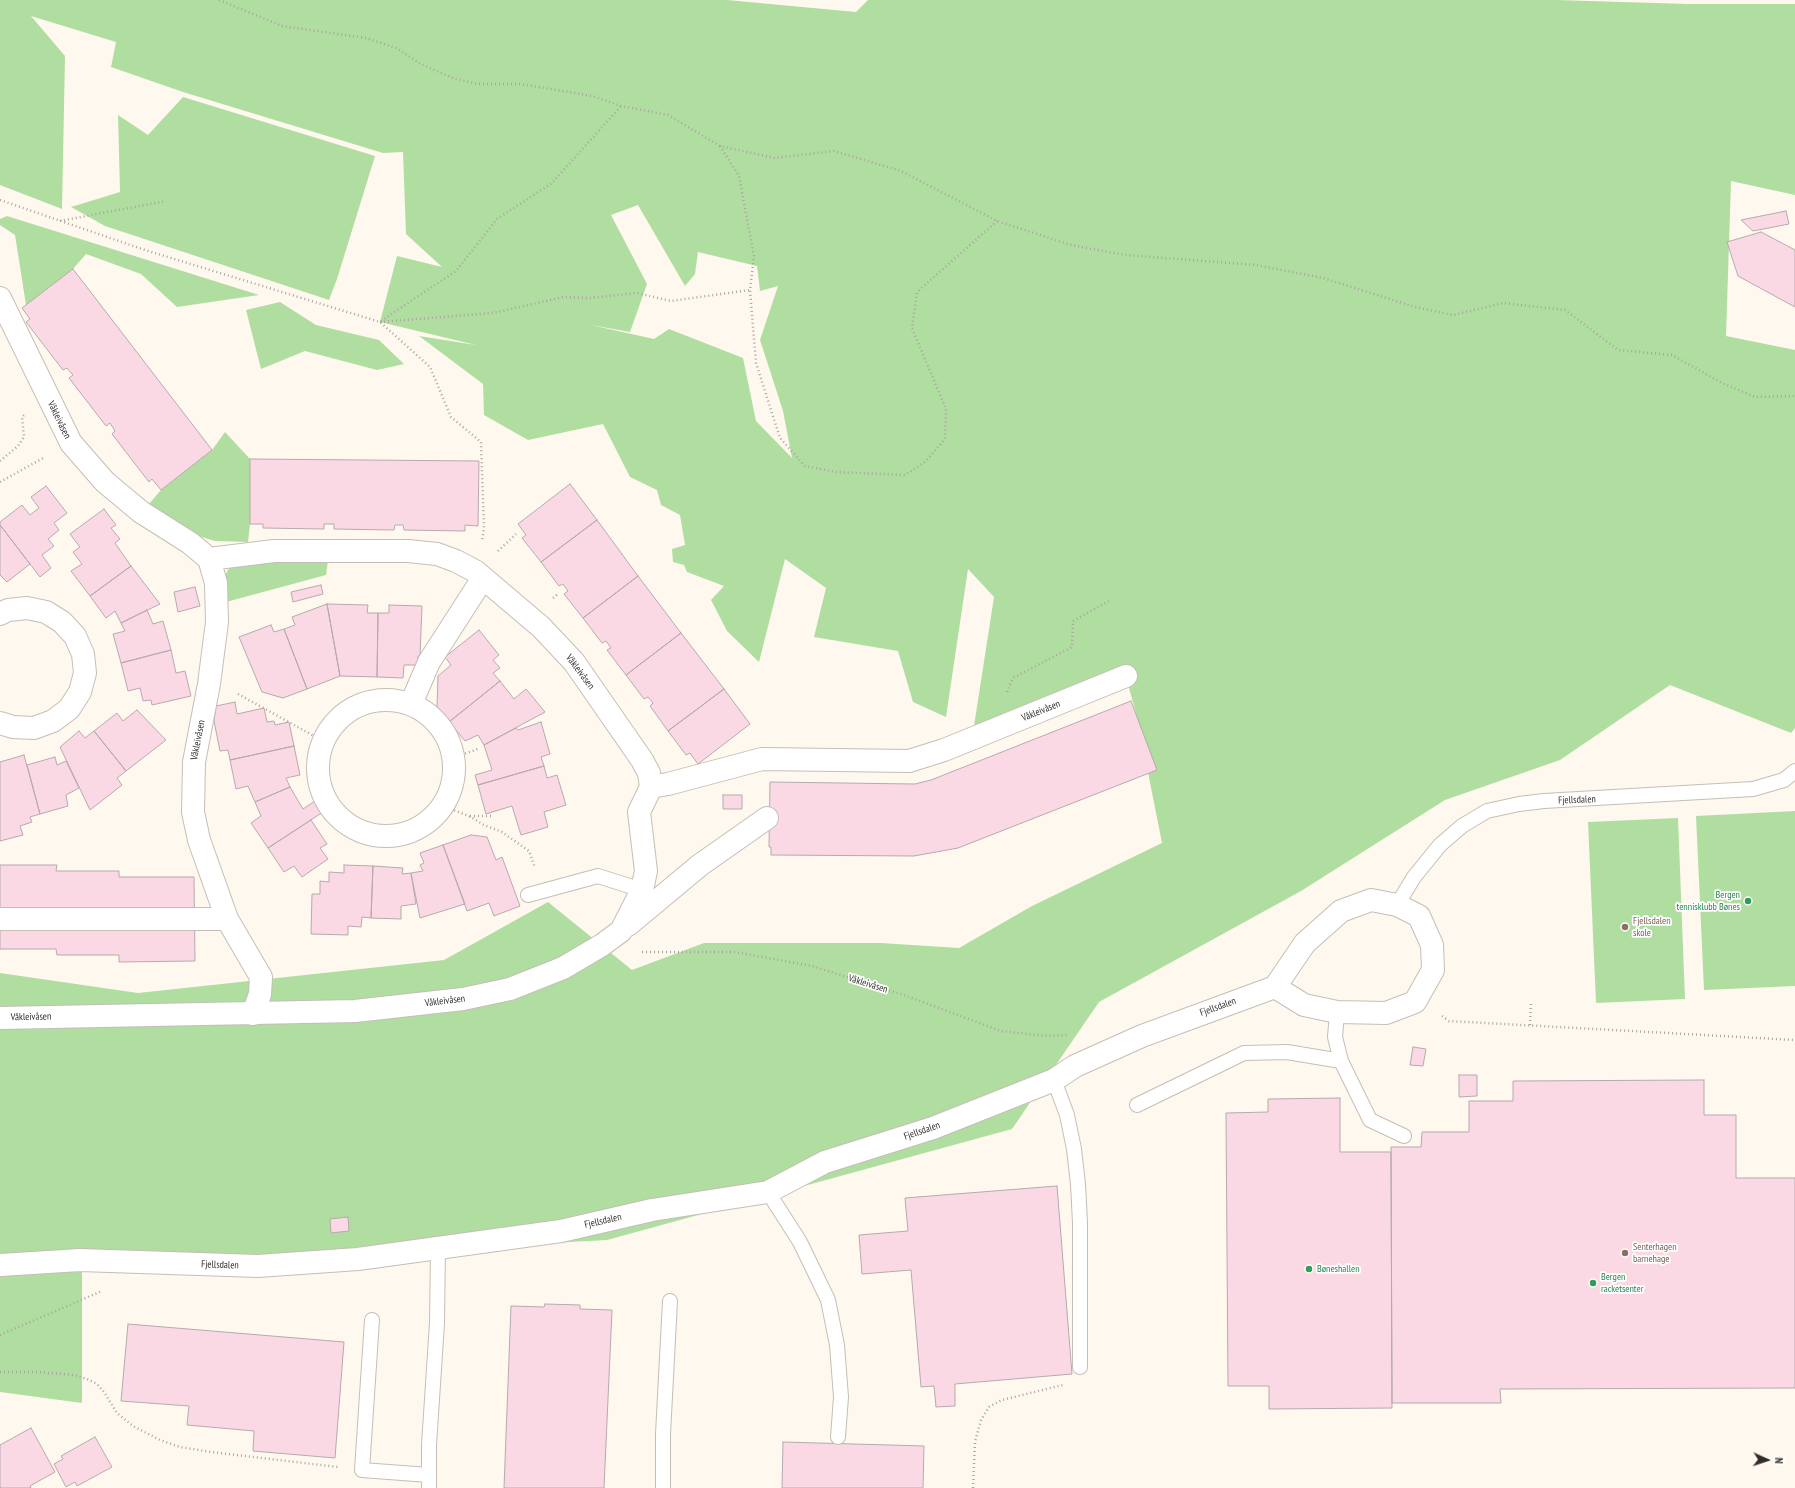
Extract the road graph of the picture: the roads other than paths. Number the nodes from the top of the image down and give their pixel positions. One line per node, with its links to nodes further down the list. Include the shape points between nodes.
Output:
1 (0, 298): 2 (street, Våkleivåsen, via 71,443 105,482 141,512 190,543)
2 (209, 559): 3 (street, Våkleivåsen, via 274,551 408,551 437,554); 15 (street, Våkleivåsen, via 216,583 217,622 210,678 194,762 193,812 199,840)
3 (479, 574): 6 (street, via 429,662); 9 (street, Våkleivåsen, via 541,627 574,662 642,760 649,773)
4 (0, 614): 7 (street, via 8,610 27,608 46,612 62,622 75,636 83,654 85,673 80,692 69,709 53,722 34,728 13,728)
5 (1126, 676): 9 (street, Våkleivåsen, via 944,750 909,761 762,759)
6 (411, 704): 6 (street, via 377,700 360,705 332,726 323,741 318,763 320,785 329,806 344,822 363,833 385,837 408,833 427,823 450,792 454,758 449,741 426,713)
7 (0, 723)
8 (1795, 772): 13 (lane, Fjellsdalen, via 1784,780 1753,789 1544,801 1487,811 1462,826 1440,845 1414,876)
9 (651, 787): 11 (street, Våkleivåsen, via 639,812 646,871)
10 (767, 818): 16 (street, Våkleivåsen, via 700,865)
11 (642, 890): 12 (lane, via 598,876); 16 (street, Våkleivåsen)
12 (528, 895)
13 (1397, 905): 17 (street, via 1372,900 1341,911 1305,943); 18 (street, via 1419,916 1432,945 1433,970 1415,1002 1386,1013)
14 (0, 919): 15 (street)
15 (227, 919): 19 (street, Våkleivåsen, via 261,977 260,994)
16 (621, 931): 19 (street, Våkleivåsen, via 563,968 510,989 463,999 355,1011)
17 (1275, 986): 18 (street, via 1304,1005); 22 (street, Fjellsdalen, via 1142,1036 1075,1066)
18 (1337, 1012): 21 (lane, via 1335,1037)
19 (253, 1014): 20 (street, Våkleivåsen)
20 (0, 1018)
21 (1341, 1061): 23 (lane, via 1287,1052 1244,1053); 24 (lane, via 1370,1120)
22 (1054, 1080): 25 (street, Fjellsdalen, via 933,1128 825,1162); 30 (lane, via 1067,1115 1078,1184)
23 (1137, 1105)
24 (1404, 1136)
25 (768, 1192): 26 (street, Fjellsdalen, via 652,1210 561,1231); 31 (lane, via 800,1242 828,1300 841,1397)
26 (438, 1249): 27 (street, Fjellsdalen, via 358,1259 258,1266 80,1260); 32 (lane, via 438,1323 429,1445)
27 (0, 1265)
28 (670, 1301): 33 (lane)
29 (372, 1320): 32 (lane, via 362,1470)
30 (1080, 1367)
31 (838, 1437)
32 (429, 1482)
33 (662, 1488)

